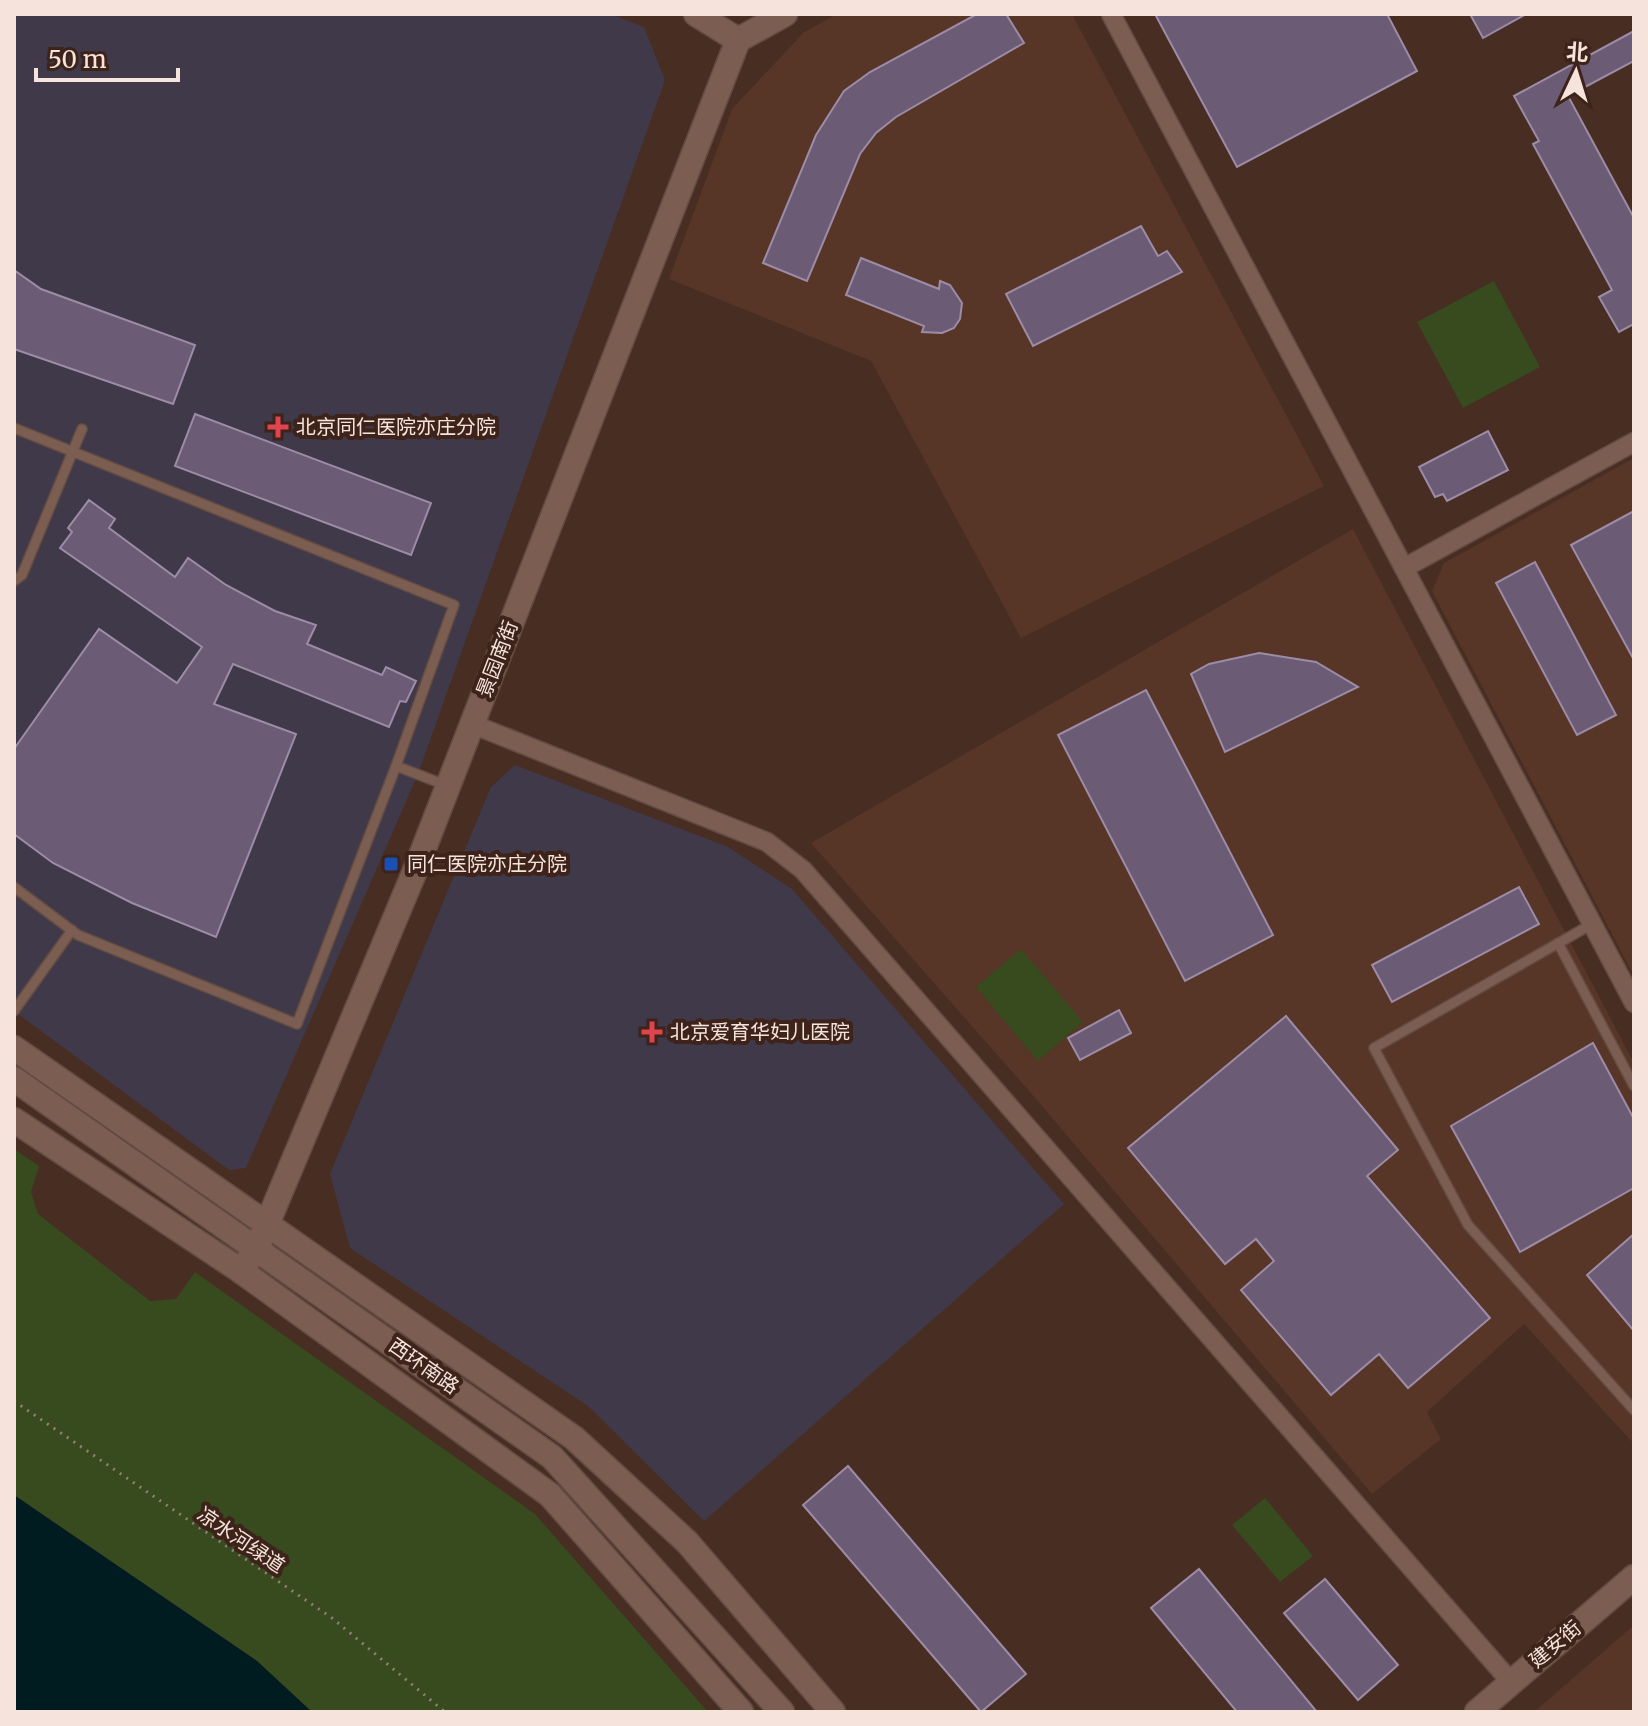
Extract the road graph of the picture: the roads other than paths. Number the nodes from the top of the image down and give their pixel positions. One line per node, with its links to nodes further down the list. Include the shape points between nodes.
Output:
1 (696, 14): 4 (street)
2 (785, 14): 4 (street)
3 (1111, 14): 9 (street)
4 (738, 40): 11 (street, 景园南街)
5 (14, 428): 8 (lane)
6 (82, 429): 8 (lane)
7 (1634, 442): 9 (street)
8 (71, 451): 10 (lane, via 22,575); 12 (lane, via 454,605)
9 (1404, 568): 15 (street)
10 (14, 581)
11 (472, 724): 13 (street, 景园南街); 29 (street, via 767,842 803,870)
12 (396, 766): 13 (lane); 16 (lane, via 297,1024)
13 (448, 786): 24 (street, 景园南街)
14 (14, 887): 16 (lane)
15 (1592, 924): 17 (lane); 18 (street)
16 (72, 930): 19 (lane)
17 (1558, 943): 22 (lane); 27 (lane, via 1374,1048 1468,1225)
18 (1634, 1003)
19 (14, 1011)
20 (14, 1048): 24 (street)
21 (14, 1079): 25 (street, 西环南路)
22 (1634, 1086)
23 (14, 1120): 26 (street, 西环南路)
24 (267, 1225): 25 (street, 景园南街); 32 (street, via 574,1438 687,1542)
25 (257, 1248): 26 (street, 景园南街); 31 (street, 西环南路, via 552,1457)
26 (241, 1271): 30 (street, 西环南路, via 550,1495)
27 (1634, 1410)
28 (1634, 1577): 29 (street, 建安街)
29 (1511, 1682): 33 (street, 建安街)
30 (741, 1712)
31 (782, 1712)
32 (833, 1712)
33 (1477, 1712)

